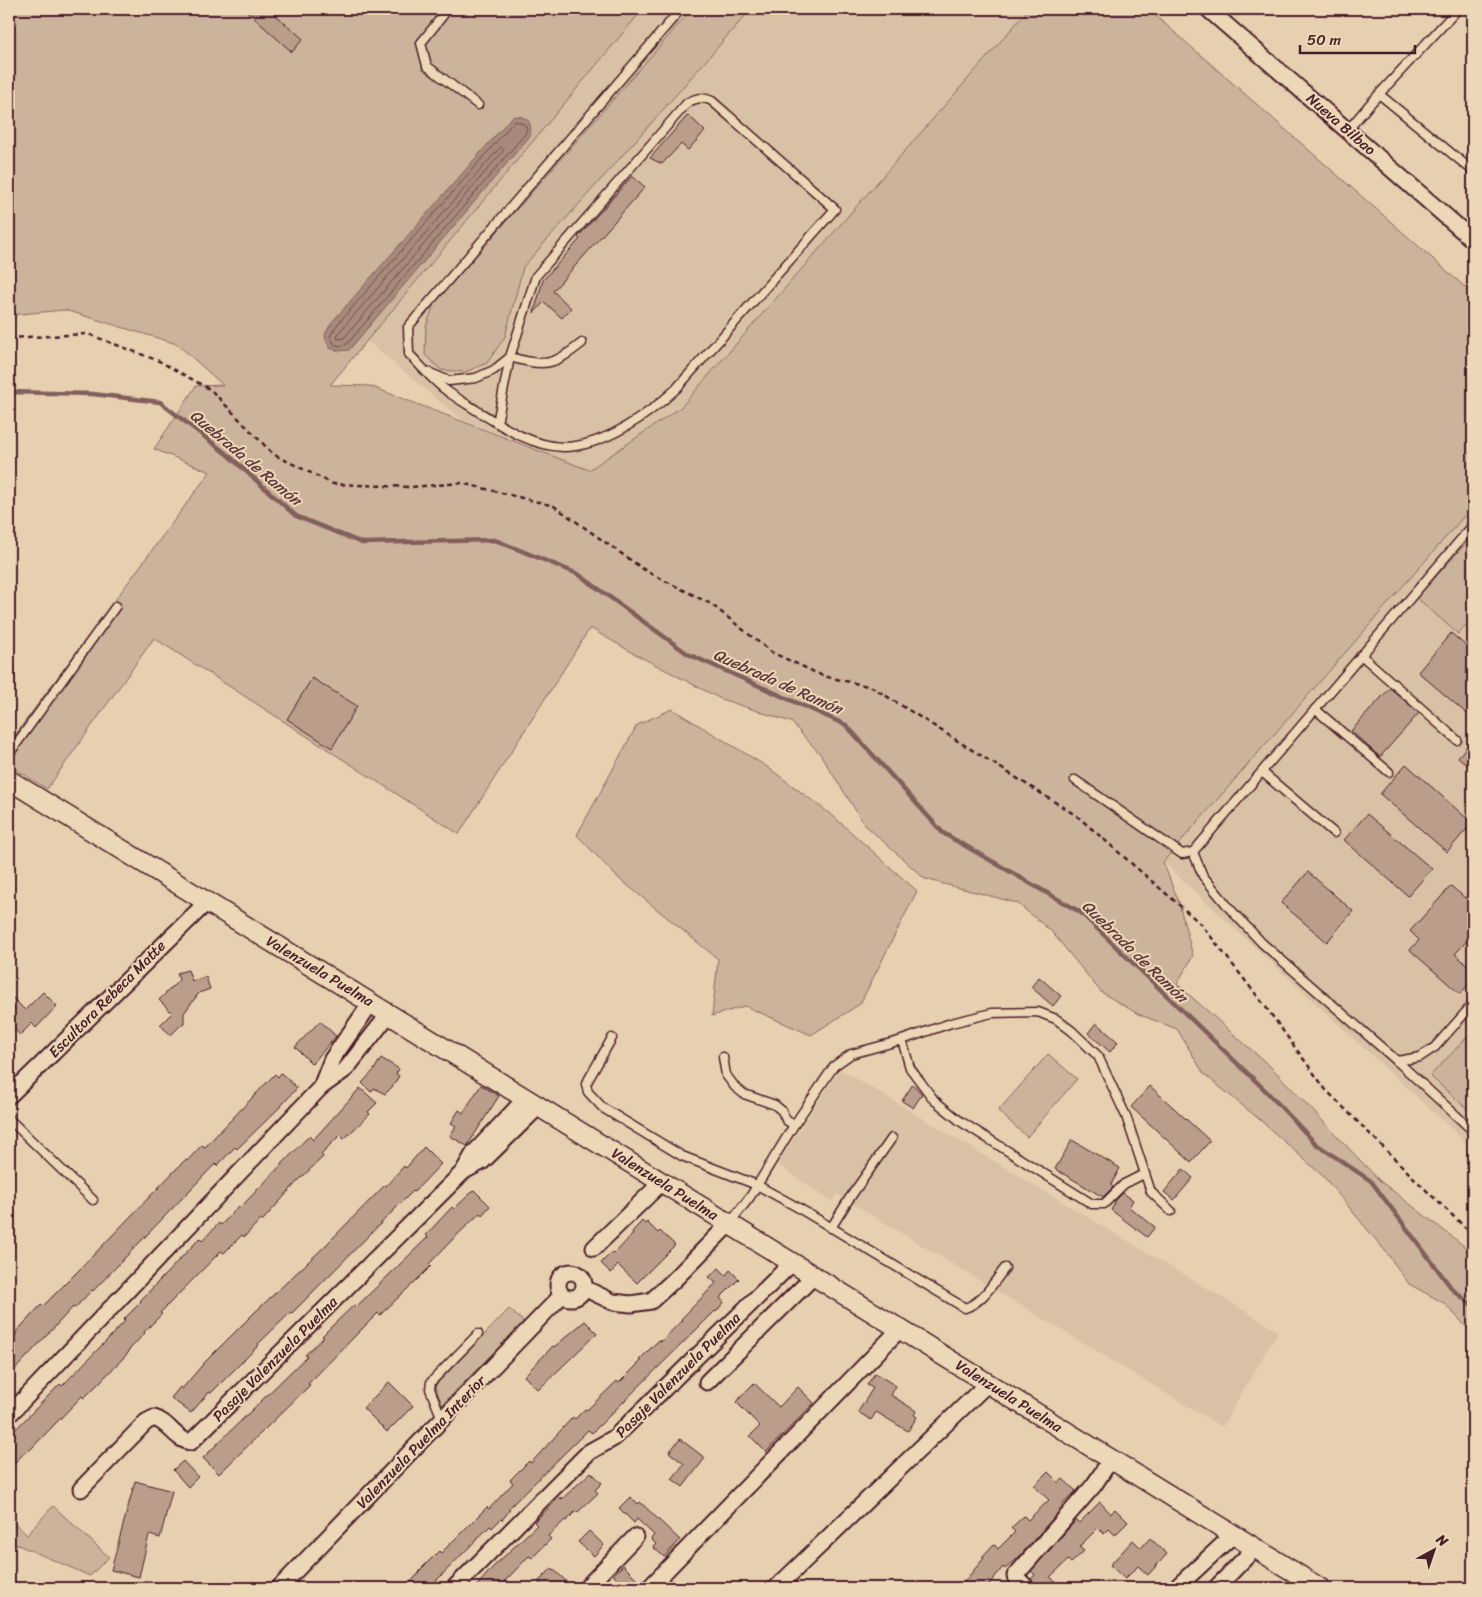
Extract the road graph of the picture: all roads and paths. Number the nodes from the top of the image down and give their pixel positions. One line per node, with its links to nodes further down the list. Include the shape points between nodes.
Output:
1 (448, 9): 6 (lane, via 421,43 427,66)
2 (681, 9): 13 (lane, via 408,327 409,354)
3 (1208, 9): 7 (street, Nueva Bilbao)
4 (1458, 9): 5 (lane)
5 (1379, 94): 7 (lane); 8 (lane)
6 (478, 105)
7 (1348, 130): 9 (street, Nueva Bilbao)
8 (1473, 171)
9 (1473, 240)
10 (9, 338): 49 (path, via 88,334 159,361 211,390 273,454 333,484 411,487 462,483 554,506 646,571 711,604 771,652 823,676 872,687 1077,816 1201,924 1326,1090)
11 (582, 343): 12 (lane, via 548,363 534,364)
12 (510, 357): 13 (lane, via 494,370 476,378 449,381); 14 (lane); 14 (lane, via 536,276 692,100 712,101 835,209 676,389 636,420 603,438 563,447 545,445 520,436)
13 (428, 372): 14 (lane, via 446,391)
14 (497, 423)
15 (1473, 525): 17 (lane)
16 (116, 606): 20 (lane)
17 (1361, 654): 18 (lane); 19 (lane)
18 (1315, 709): 21 (lane); 22 (lane)
19 (1458, 740)
20 (10, 749)
21 (1262, 772): 25 (lane); 26 (lane)
22 (1389, 772)
23 (9, 780): 27 (street, Valenzuela Puelma)
24 (1075, 780): 26 (lane, via 1182,854)
25 (1334, 834)
26 (1192, 852): 34 (lane, via 1203,876 1262,943)
27 (207, 902): 28 (street, Valenzuela Puelma); 36 (street, Escultora Rebeca Matte)
28 (371, 1003): 30 (street, Valenzuela Puelma); 35 (street, via 332,1059)
29 (1473, 1004): 34 (lane, via 1435,1047 1420,1058)
30 (389, 1014): 35 (street, via 346,1069); 37 (street, Valenzuela Puelma)
31 (612, 1038): 44 (lane, via 586,1084 588,1092 603,1108 682,1156)
32 (902, 1040): 39 (lane, via 851,1054 834,1066); 42 (lane, via 910,1068 934,1100 960,1121 1092,1204 1104,1204 1124,1184); 42 (lane, via 992,1013 1038,1012 1056,1019 1098,1056 1126,1116)
33 (723, 1057): 39 (lane, via 726,1076 735,1087 744,1094 775,1105)
34 (1397, 1061): 40 (lane)
35 (321, 1087): 60 (street)
36 (9, 1096)
37 (533, 1102): 43 (street, Valenzuela Puelma); 63 (street, Pasaje Valenzuela Puelma, via 474,1153 463,1172 191,1442 181,1439 161,1420 154,1418 146,1422)
38 (9, 1119): 45 (lane)
39 (794, 1125): 44 (lane)
40 (1473, 1131)
41 (892, 1138): 48 (lane)
42 (1144, 1174): 46 (lane, via 1151,1192)
43 (662, 1182): 47 (street, Valenzuela Puelma); 50 (street)
44 (757, 1186): 47 (lane); 48 (lane)
45 (93, 1200)
46 (1171, 1211)
47 (729, 1224): 51 (street, Valenzuela Puelma); 54 (street, via 651,1301 613,1302)
48 (832, 1228): 52 (lane, via 965,1308 973,1306)
49 (1473, 1235)
50 (594, 1248)
51 (792, 1262): 53 (street, Valenzuela Puelma); 68 (street, Pasaje Valenzuela Puelma, via 614,1438 589,1452)
52 (1005, 1268)
53 (814, 1276): 56 (street, Valenzuela Puelma); 58 (street, Pasaje Valenzuela Puelma)
54 (584, 1288): 55 (street, via 576,1297); 55 (street, via 580,1275 566,1272 558,1283)
55 (562, 1295): 61 (street, Valenzuela Puelma Interior)
56 (900, 1329): 59 (street, Valenzuela Puelma); 70 (street)
57 (478, 1334): 61 (lane, via 431,1382 430,1389)
58 (706, 1382)
59 (988, 1383): 62 (street, Valenzuela Puelma); 71 (street)
60 (9, 1415)
61 (442, 1419): 67 (street, Valenzuela Puelma Interior)
62 (1111, 1459): 64 (street, Valenzuela Puelma); 72 (street, via 1094,1485 1015,1576)
63 (81, 1489)
64 (1233, 1535): 66 (street, Valenzuela Puelma); 73 (street)
65 (635, 1536): 69 (street)
66 (1256, 1548): 74 (street); 75 (street, Valenzuela Puelma)
67 (279, 1588)
68 (454, 1588)
69 (586, 1588)
70 (649, 1588)
71 (776, 1588)
72 (1027, 1588)
73 (1176, 1588)
74 (1216, 1588)
75 (1320, 1588)

